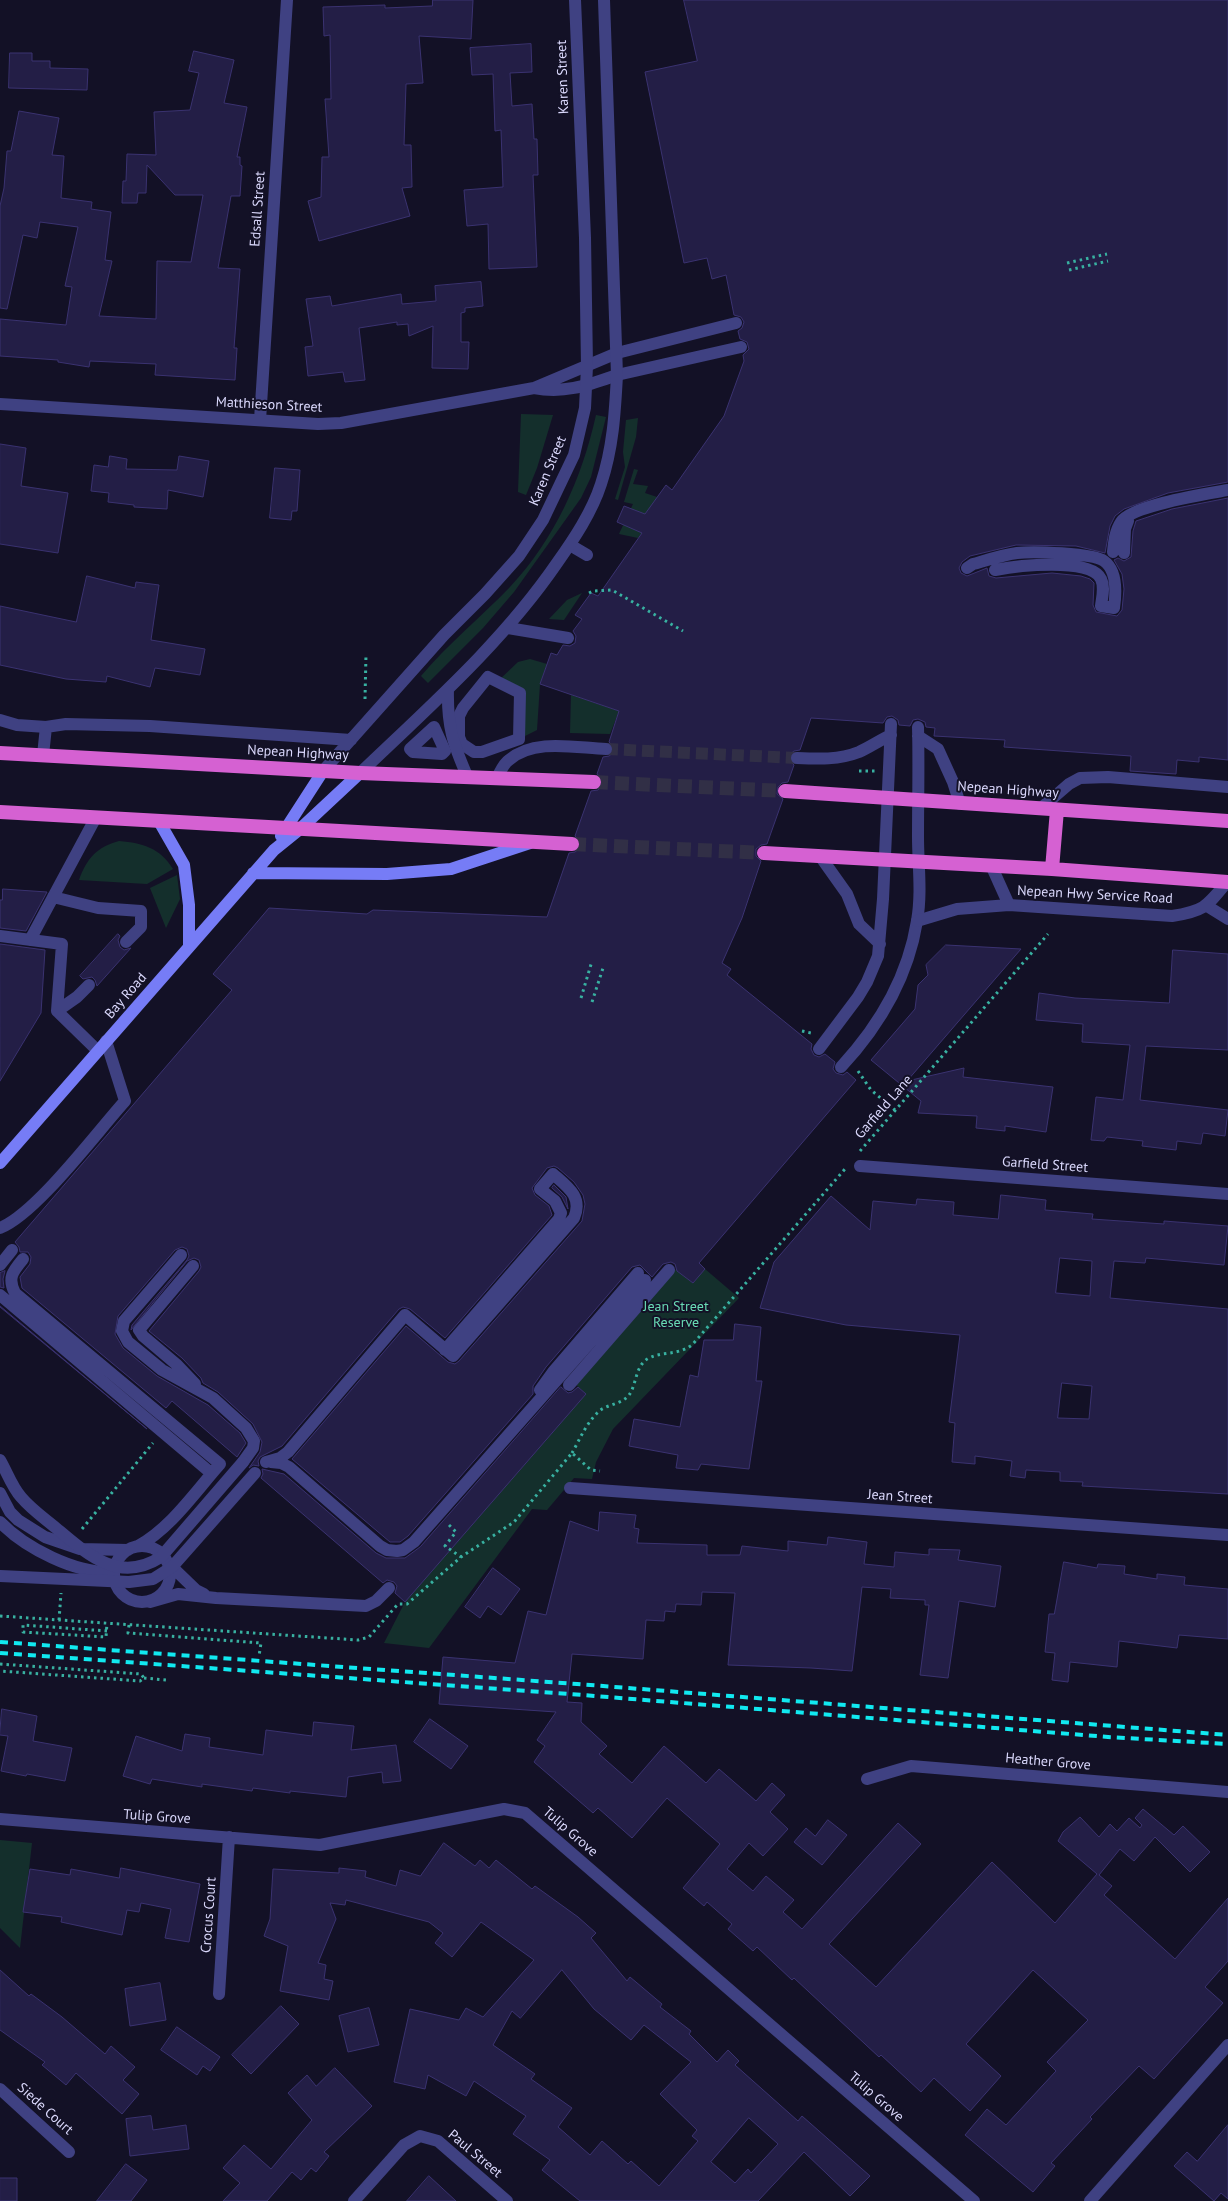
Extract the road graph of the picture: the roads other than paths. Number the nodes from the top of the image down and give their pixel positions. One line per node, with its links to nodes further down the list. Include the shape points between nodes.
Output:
1 (287, 0): 12 (street, Edsall Street)
2 (576, 0): 7 (street, Karen Street)
3 (604, 0): 6 (street)
4 (736, 323): 6 (street, Matthieson Street)
5 (741, 347): 8 (street, Matthieson Street)
6 (617, 353): 7 (street, Matthieson Street); 8 (street)
7 (587, 366): 9 (street, Karen Street); 10 (street, Matthieson Street)
8 (617, 375): 9 (street, Matthieson Street); 14 (street, via 615,426 606,467 593,504)
9 (586, 386): 10 (street, Matthieson Street, via 550,391); 25 (street, Karen Street, via 585,408 574,455 536,532 485,594 444,634)
10 (534, 388): 12 (street, Matthieson Street, via 342,423)
11 (0, 404): 12 (street, Matthieson Street)
12 (260, 420)
13 (1228, 490): 15 (street, via 1136,511 1125,529)
14 (570, 545): 16 (street); 19 (street)
15 (1118, 553)
16 (587, 554)
17 (966, 568): 18 (street, via 1019,553 1088,556 1103,561 1112,572 1115,590 1107,607 1102,580 1091,570 1072,566 1021,565)
18 (995, 570)
19 (508, 628): 20 (street); 21 (street)
20 (568, 638)
21 (448, 689): 31 (street); 32 (street, via 447,715 451,736)
22 (0, 720): 23 (street)
23 (46, 727): 25 (street, via 66,724 150,726); 28 (street)
24 (519, 739): 24 (street, via 482,752 474,752 462,744 459,716 488,677 520,692)
25 (350, 740): 30 (street, Karen Street)
26 (606, 749): 33 (street, via 551,747 524,750 508,761)
27 (0, 753): 28 (highway, Nepean Highway)
28 (43, 755): 30 (highway, Nepean Highway)
29 (797, 758): 37 (street, via 827,759 860,752 891,729)
30 (323, 771): 31 (highway, Nepean Highway); 47 (main road, Karen Street)
31 (360, 773): 32 (highway, Nepean Highway); 46 (main road, Bay Road)
32 (468, 778): 33 (highway, Nepean Highway)
33 (496, 779): 34 (highway, Nepean Highway)
34 (594, 782)
35 (1228, 787): 40 (street, via 1108,777 1080,778)
36 (786, 791): 37 (highway, Nepean Highway)
37 (887, 798): 38 (highway, Nepean Highway); 53 (street)
38 (918, 800): 39 (highway, Nepean Highway); 39 (street, via 918,732 938,749); 54 (street)
39 (960, 804): 40 (highway, Nepean Highway)
40 (1040, 809): 41 (highway, Nepean Highway)
41 (1057, 810): 45 (highway, Nepean Highway); 56 (highway)
42 (0, 812): 43 (highway)
43 (95, 819): 44 (highway); 59 (street)
44 (160, 822): 47 (highway); 68 (main road, via 184,865 189,905)
45 (1228, 822)
46 (300, 829): 47 (highway); 48 (highway); 50 (main road, Bay Road)
47 (284, 830): 50 (main road, Bay Road)
48 (530, 844): 49 (highway); 57 (main road, via 451,869 387,874)
49 (572, 844)
50 (274, 850): 57 (main road, Bay Road)
51 (764, 853): 52 (highway)
52 (820, 856): 53 (highway); 67 (street, via 847,894 859,924)
53 (885, 859): 54 (highway); 67 (street)
54 (918, 861): 55 (highway); 63 (street)
55 (991, 865): 56 (highway); 60 (street)
56 (1052, 869): 58 (highway)
57 (253, 873): 68 (main road, Bay Road)
58 (1227, 882): 61 (street)
59 (53, 897): 65 (street); 66 (street, via 98,908 141,911 141,927)
60 (1009, 905): 61 (street, Nepean Hwy Service Road, via 1172,916); 63 (street, via 957,909)
61 (1207, 906): 62 (street)
62 (1228, 919)
63 (917, 921): 74 (street, via 891,1000)
64 (0, 936): 65 (street)
65 (30, 940): 70 (street, via 62,944)
66 (126, 942)
67 (880, 944): 72 (street, via 867,982)
68 (189, 947): 71 (main road, Bay Road)
69 (89, 984): 70 (street)
70 (57, 1011): 73 (street)
71 (106, 1041): 73 (main road, Bay Road); 78 (street, via 124,1101 25,1212)
72 (819, 1049)
73 (98, 1051): 75 (main road, Bay Road)
74 (841, 1067)
75 (0, 1163)
76 (855, 1163): 77 (street, Garfield Street)
77 (1228, 1194)
78 (0, 1228)
79 (12, 1250): 82 (street)
80 (181, 1255): 89 (street, via 130,1312 122,1326 128,1342 162,1370)
81 (23, 1259): 90 (street, via 10,1279 15,1293)
82 (0, 1265)
83 (193, 1266): 89 (street, via 139,1330)
84 (669, 1270): 88 (street)
85 (642, 1277): 88 (street)
86 (0, 1296): 90 (street)
87 (464, 1336): 87 (street, via 574,1218 578,1204 572,1192 553,1174 540,1189 554,1201 561,1213 554,1226); 92 (street, via 449,1353 405,1315 288,1452)
88 (561, 1378): 92 (street, via 414,1542 403,1550 387,1550 380,1546 289,1467)
89 (200, 1390): 91 (street, bridge, via 243,1424 252,1434 253,1448 161,1557 151,1563 130,1568 99,1562 20,1496)
90 (158, 1423): 93 (street); 93 (street, via 220,1464)
91 (0, 1460)
92 (266, 1462): 102 (street, bridge, via 172,1567 153,1579 129,1582)
93 (211, 1474): 96 (street)
94 (570, 1488): 98 (street, Jean Street)
95 (0, 1493): 99 (street, via 18,1520 45,1537 80,1549)
96 (171, 1520): 99 (street, via 149,1540); 100 (street, via 164,1533)
97 (0, 1522): 101 (street, via 15,1536 67,1563 94,1571)
98 (1228, 1535)
99 (133, 1548): 100 (street, via 148,1547); 101 (street, via 116,1562)
100 (166, 1560): 104 (street, via 196,1590); 105 (street, via 170,1580 159,1597)
101 (113, 1572): 105 (street, via 116,1587 128,1600)
102 (0, 1576)
103 (389, 1588): 104 (street, via 366,1606)
104 (216, 1598): 105 (street, via 178,1594)
105 (150, 1602)
106 (867, 1779): 107 (street, Heather Grove, via 911,1766)
107 (1228, 1792)
108 (0, 1819): 109 (street, Tulip Grove)
109 (230, 1837): 110 (street, Crocus Court); 116 (street, Tulip Grove, via 320,1845 504,1809 525,1814)
110 (219, 1994)
111 (1228, 2046): 117 (street)
112 (0, 2089): 113 (street, Siede Court)
113 (69, 2152)
114 (354, 2201): 115 (street, Paul Street, via 404,2145 420,2136 438,2141)
115 (507, 2201)
116 (974, 2201)
117 (1090, 2201)

